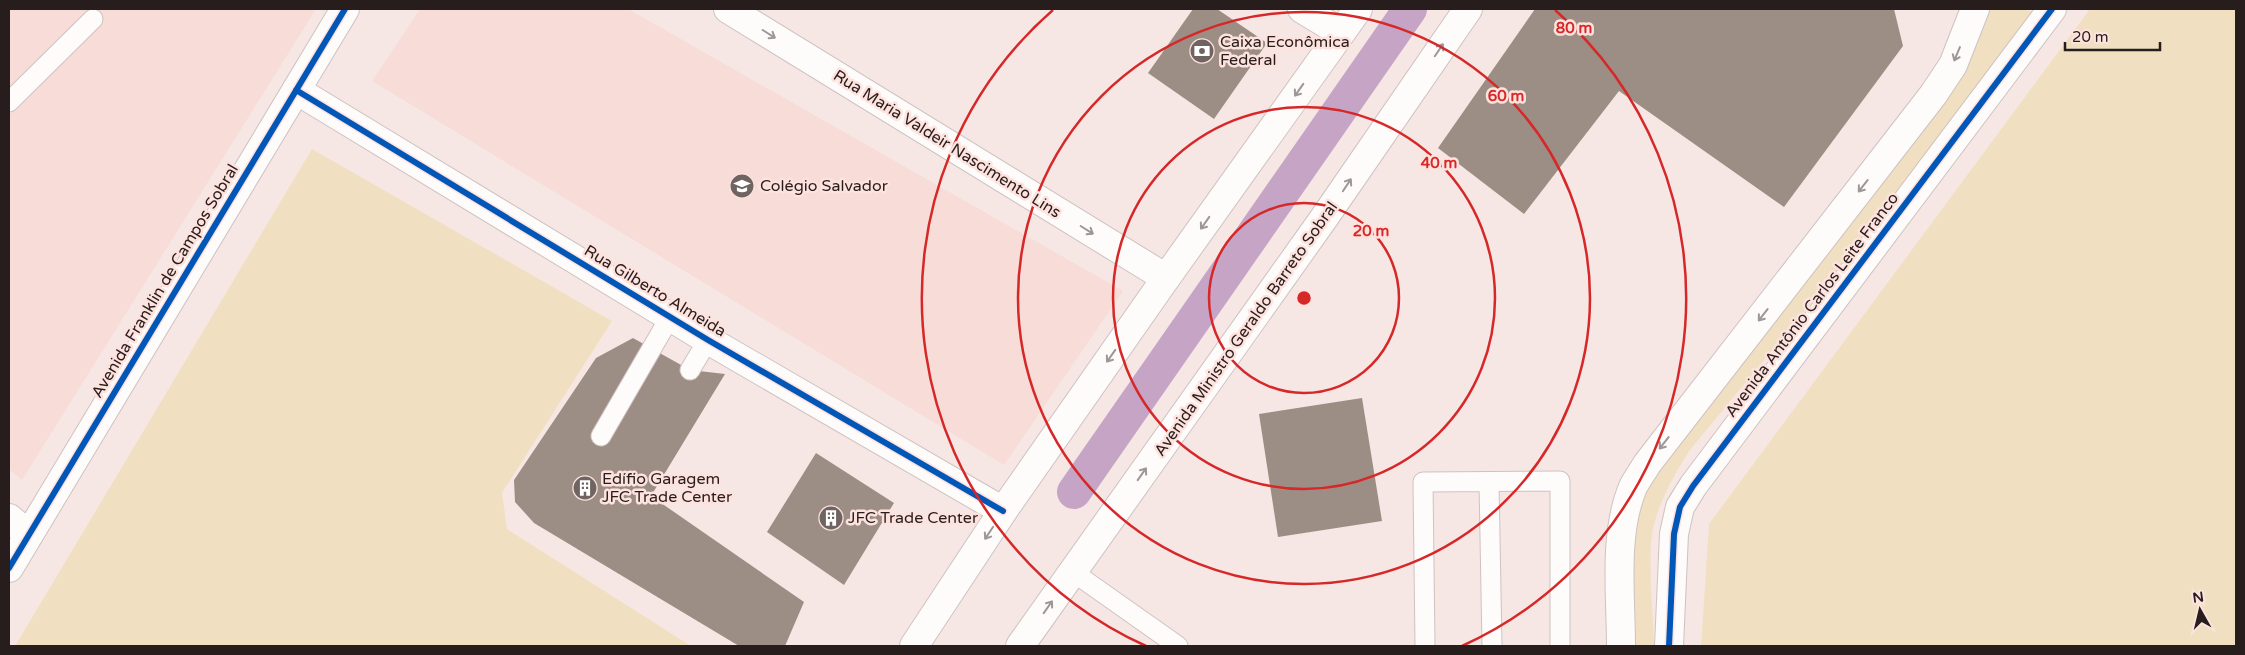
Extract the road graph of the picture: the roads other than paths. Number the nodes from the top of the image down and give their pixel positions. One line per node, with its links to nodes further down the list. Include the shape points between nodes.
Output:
1 (345, 9): 10 (street, Avenida Franklin de Campos Sobral)
2 (728, 9): 12 (street, Rua Maria Valdeir Nascimento Lins, one-way to 12)
3 (1302, 9): 9 (street)
4 (1358, 9): 9 (street)
5 (1468, 9): 21 (street, Avenida Ministro Geraldo Barreto Sobral, one-way to 5)
6 (1974, 9): 28 (street, Avenida Antônio Carlos Leite Franco, one-way to 28, via 1953,64 1933,96 1634,486 1621,535)
7 (2052, 9): 29 (street, Avenida Antônio Carlos Leite Franco, via 1680,507 1674,534)
8 (94, 19): 11 (lane)
9 (1340, 32): 12 (street, one-way to 12)
10 (296, 90): 13 (street, Rua Gilberto Almeida); 19 (street, Avenida Franklin de Campos Sobral)
11 (9, 102)
12 (1166, 278): 18 (street, one-way to 18)
13 (670, 317): 14 (street, Rua Gilberto Almeida); 16 (lane)
14 (708, 340): 15 (lane); 18 (street, Rua Gilberto Almeida)
15 (690, 370)
16 (601, 436)
17 (1489, 482): 25 (lane, via 1423,482); 26 (lane); 27 (lane, via 1560,481)
18 (1003, 511): 22 (street, one-way to 22)
19 (19, 527): 20 (street, Avenida Franklin de Campos Sobral)
20 (9, 568)
21 (1073, 572): 23 (street, Avenida Ministro Geraldo Barreto Sobral, one-way to 21); 24 (lane)
22 (914, 646)
23 (1020, 646)
24 (1178, 646)
25 (1426, 646)
26 (1492, 646)
27 (1560, 646)
28 (1621, 646)
29 (1668, 646)

